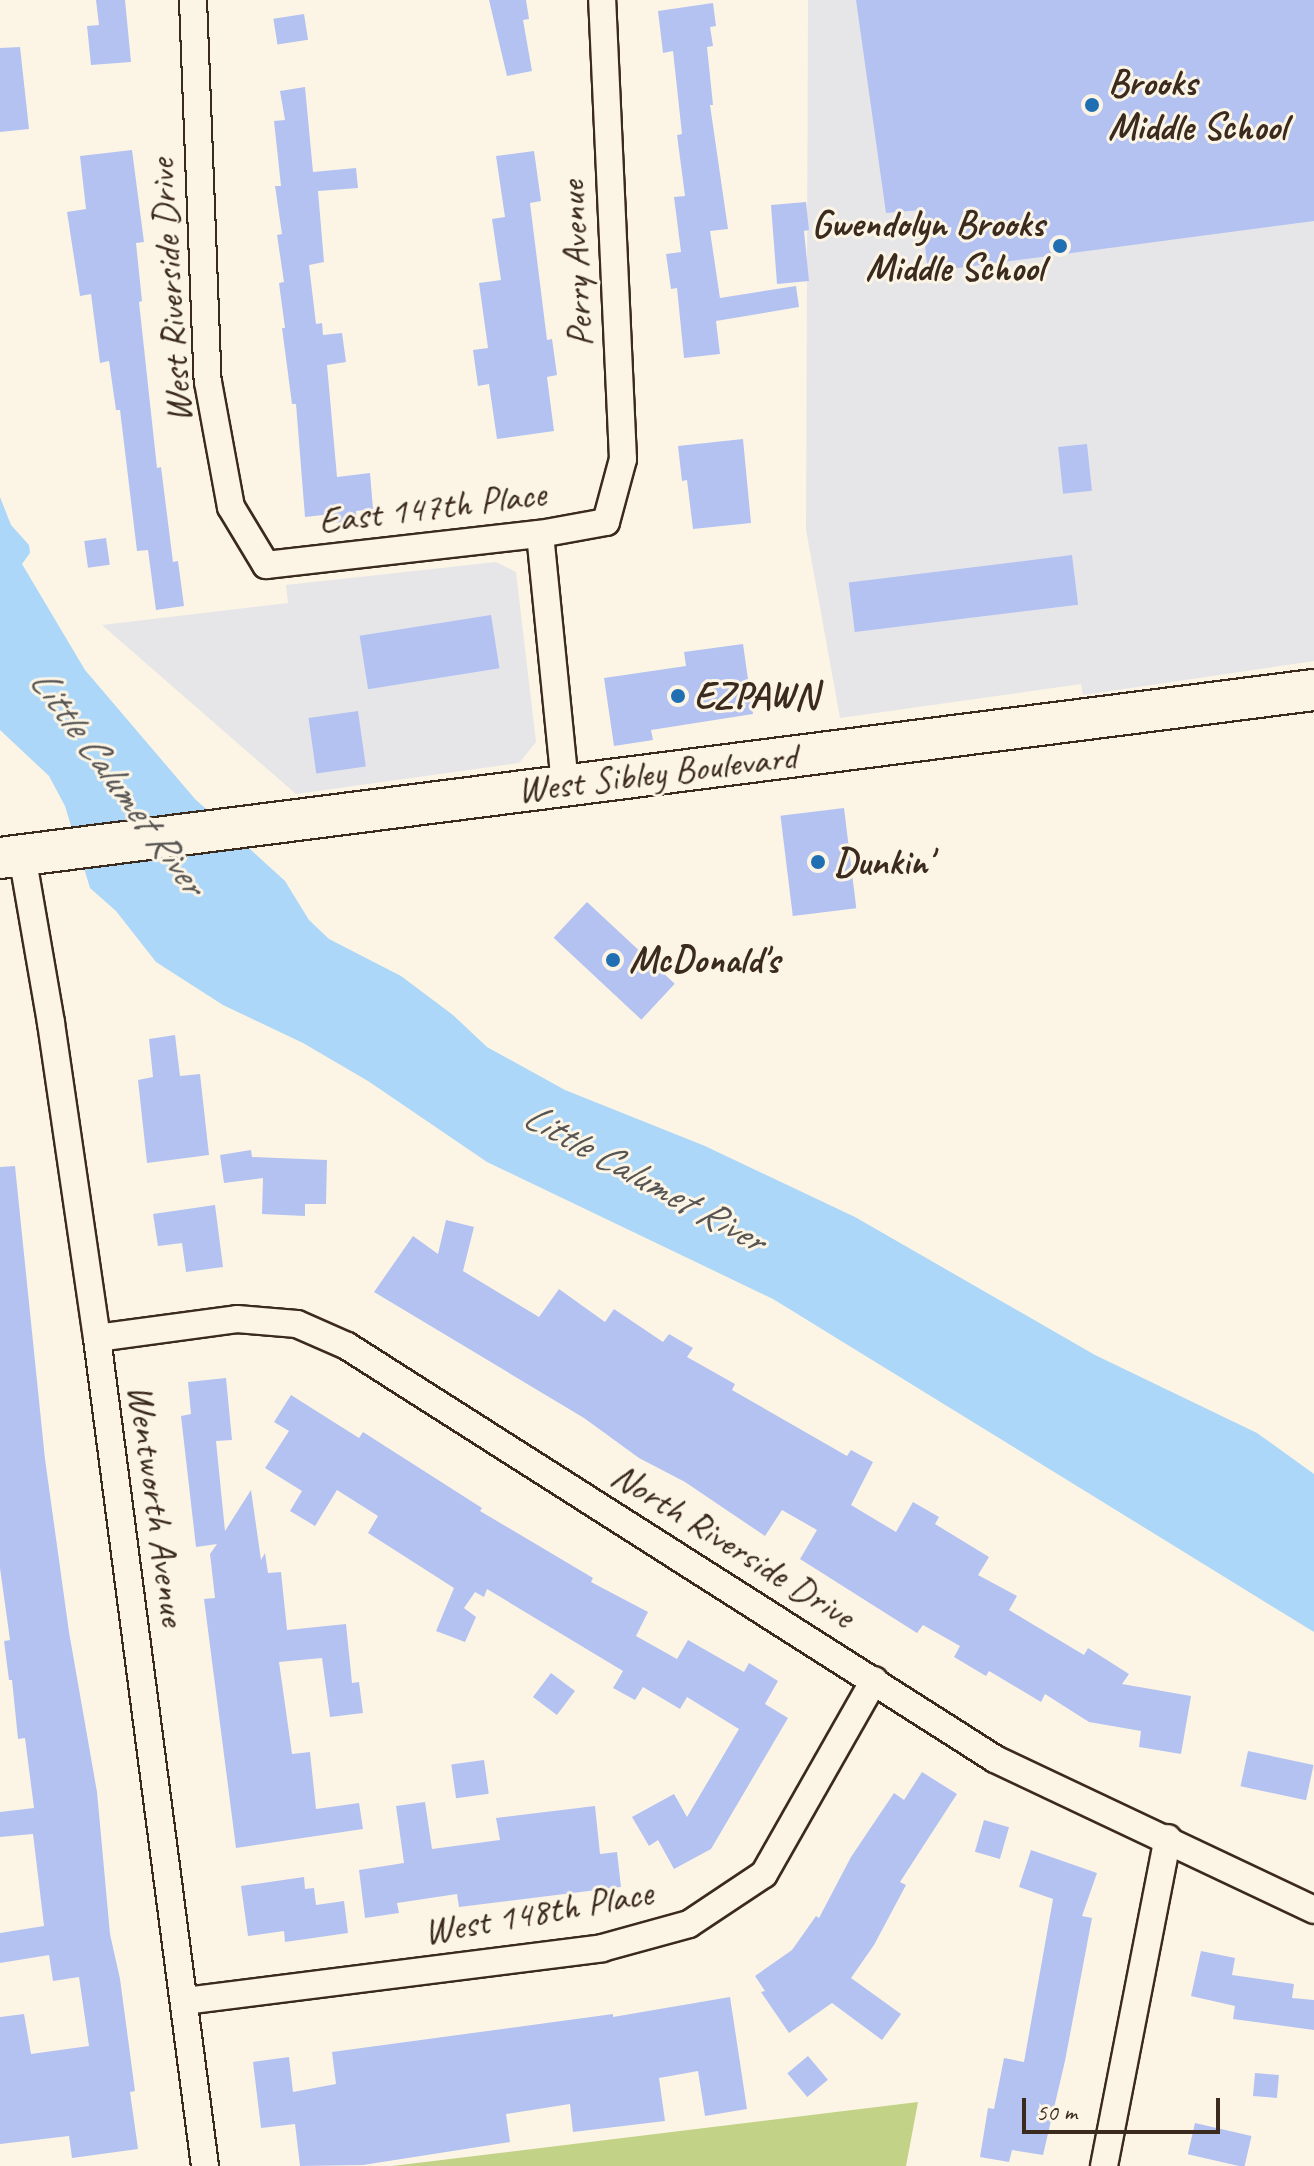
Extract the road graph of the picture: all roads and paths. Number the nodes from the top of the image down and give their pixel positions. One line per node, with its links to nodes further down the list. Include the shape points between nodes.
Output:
1 (193, 0): 5 (street, West Riverside Drive, via 208,382 231,507)
2 (602, 0): 3 (street, Perry Avenue, via 623,459)
3 (606, 522): 4 (street, East 147th Place)
4 (540, 534): 5 (street, East 147th Place); 7 (street)
5 (266, 565)
6 (1314, 690): 7 (main road, West Sibley Boulevard)
7 (565, 784): 8 (main road, West Sibley Boulevard)
8 (22, 855): 9 (street, Wentworth Avenue)
9 (97, 1338): 10 (street, North Riverside Drive, via 237,1319 297,1324 347,1346); 13 (street, Wentworth Avenue)
10 (874, 1680): 11 (street, North Riverside Drive, via 995,1759); 13 (street, West 148th Place, via 764,1874 689,1924 602,1948)
11 (1168, 1838): 12 (street, North Riverside Drive); 15 (street)
12 (1314, 1910)
13 (185, 2001): 14 (street, Wentworth Avenue)
14 (205, 2166)
15 (1104, 2166)

